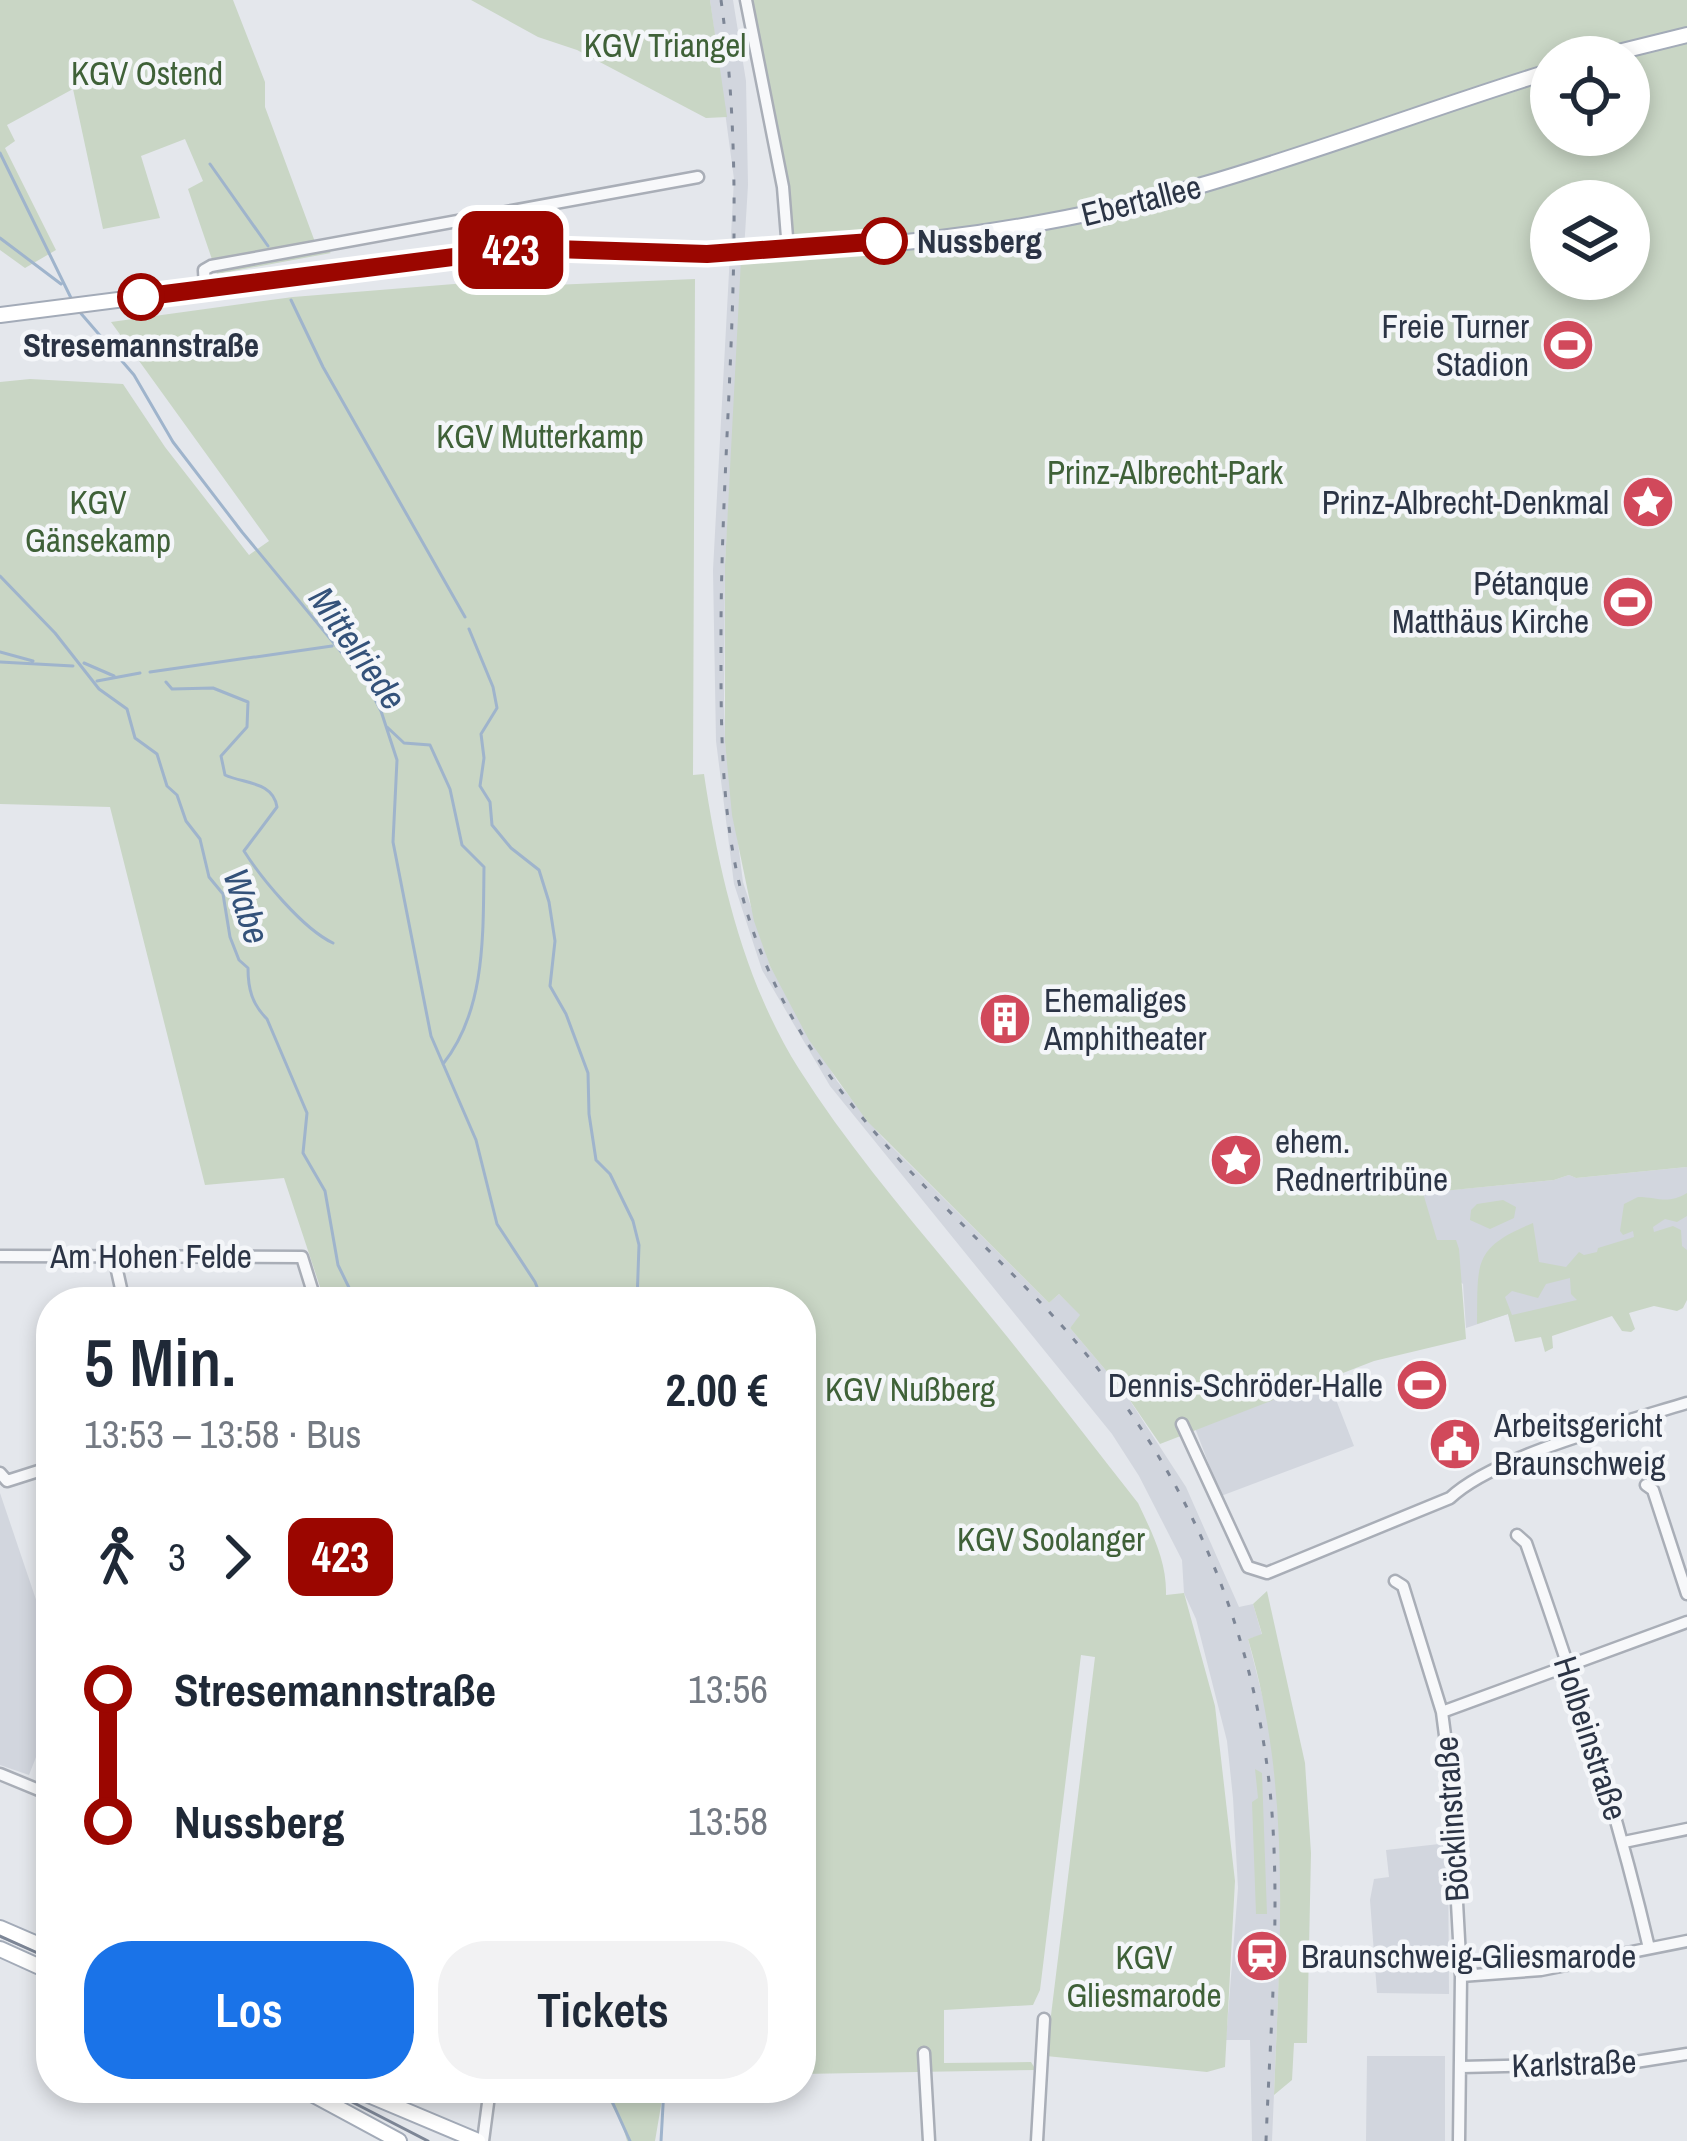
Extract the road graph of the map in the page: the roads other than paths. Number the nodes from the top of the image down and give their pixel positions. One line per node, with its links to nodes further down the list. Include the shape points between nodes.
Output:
1 (746, 0): 6 (street)
2 (1687, 35): 3 (main road)
3 (1650, 44)
4 (1530, 78): 6 (main road, Ebertallee, via 1105,210)
5 (698, 177): 7 (street, via 211,266)
6 (788, 250): 7 (main road, Ebertallee, bridge, via 524,248)
7 (205, 289): 8 (main road, Ebertallee)
8 (0, 315)
9 (0, 1256): 10 (street, Am Hohen Felde)
10 (113, 1257): 11 (street); 12 (street, Am Hohen Felde, via 302,1257)
11 (120, 1287)
12 (311, 1287)
13 (1687, 1403): 14 (street, via 1510,1464 1450,1498 1267,1573 1248,1567)
14 (1182, 1424)
15 (36, 1472): 16 (street, via 7,1481)
16 (1, 1475)
17 (1646, 1485): 20 (street)
18 (1517, 1535): 22 (street, Holbeinstraße)
19 (1395, 1581): 23 (street, Böcklinstraße, via 1414,1614)
20 (1687, 1594)
21 (1687, 1622): 22 (street)
22 (1569, 1665): 23 (street); 27 (street, Holbeinstraße)
23 (1442, 1712): 34 (street, Böcklinstraße)
24 (0, 1774): 25 (street)
25 (36, 1789)
26 (1687, 1829): 27 (street)
27 (1624, 1842): 31 (street, Holbeinstraße)
28 (0, 1928): 30 (main road)
29 (1687, 1940): 31 (street)
30 (36, 1944)
31 (1649, 1948): 34 (street)
32 (0, 1949): 33 (main road)
33 (36, 1965)
34 (1461, 1976): 38 (street, Böcklinstraße)
35 (1044, 2019): 47 (street)
36 (924, 2054): 46 (street)
37 (1687, 2054): 38 (street, Karlstraße)
38 (1460, 2067): 48 (street, Böcklinstraße)
39 (329, 2103): 43 (main road)
40 (386, 2103): 42 (main road)
41 (487, 2103): 45 (street)
42 (437, 2126): 44 (main road); 45 (main road)
43 (399, 2141)
44 (447, 2141)
45 (481, 2141)
46 (929, 2141)
47 (1037, 2141)
48 (1460, 2141)

